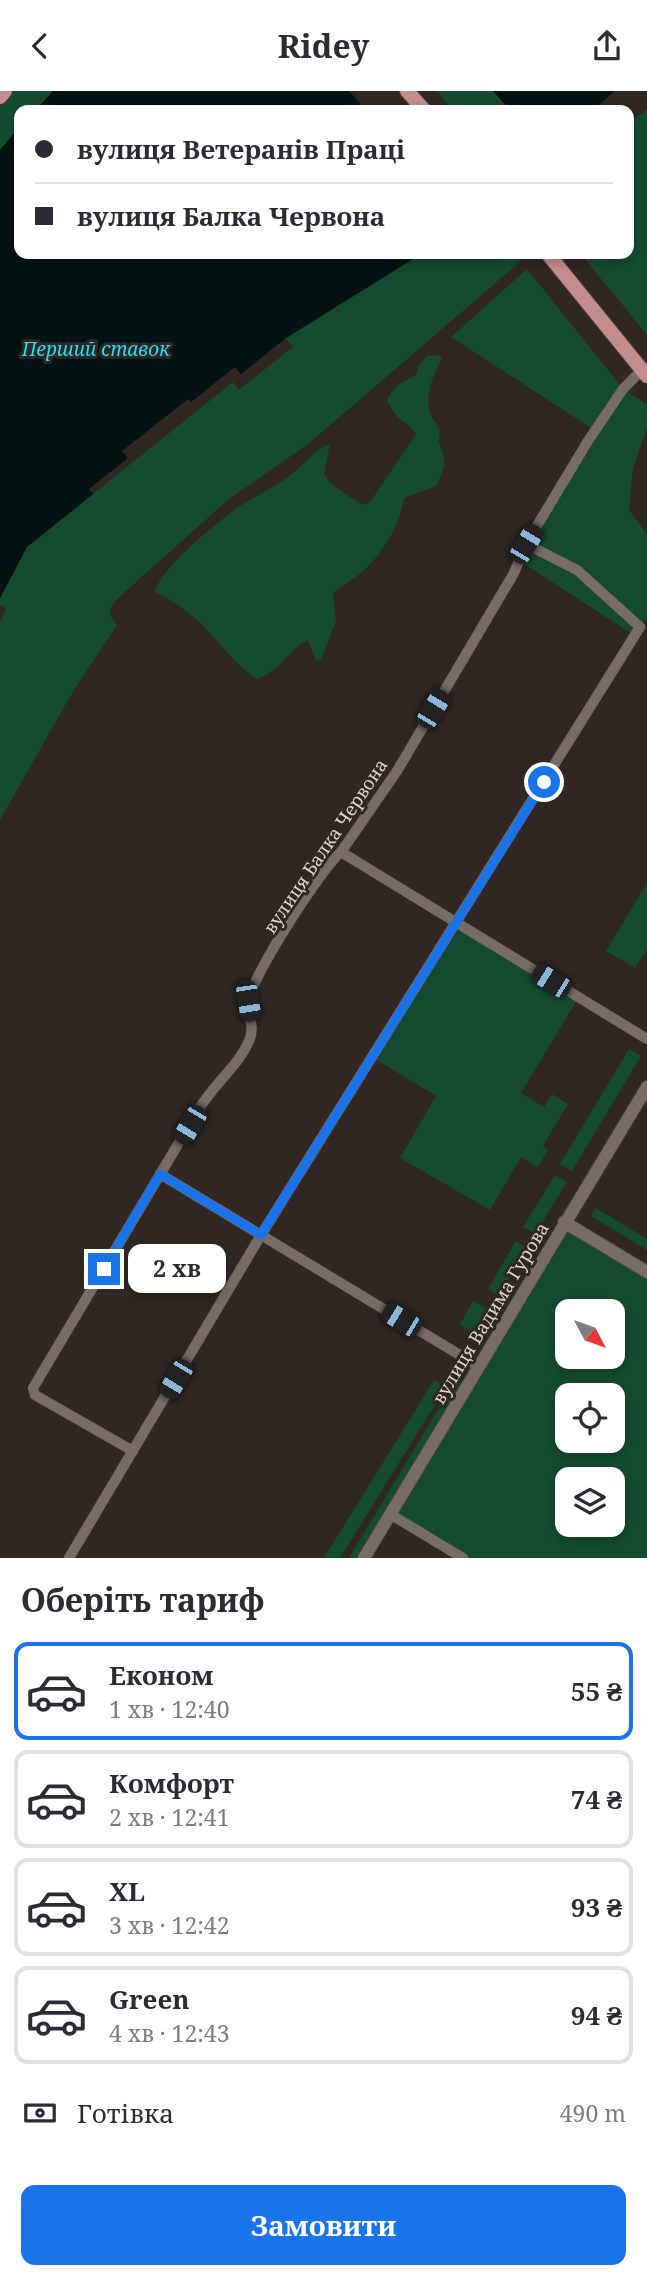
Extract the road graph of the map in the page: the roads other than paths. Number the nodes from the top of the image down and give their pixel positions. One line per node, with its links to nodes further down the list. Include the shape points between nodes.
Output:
1 (5, 91): 3 (main road)
2 (407, 91): 4 (main road)
3 (0, 97)
4 (420, 105)
5 (552, 259): 6 (main road)
6 (645, 373): 7 (street, вулиця Балка Червона, via 623,389)
7 (526, 544): 8 (street, вулиця Балка Червона, via 514,573 397,771); 9 (street, via 577,571 640,627)
8 (341, 852): 9 (street); 12 (street, вулиця Балка Червона, via 331,860 258,978 248,1001 250,1040 205,1099)
9 (456, 922): 10 (street); 14 (street)
10 (647, 1039)
11 (647, 1087): 13 (street, вулиця Вадима Гурова)
12 (160, 1174): 14 (street); 17 (street, вулиця Балка Червона, via 33,1388 35,1395)
13 (564, 1222): 15 (street); 16 (street, вулиця Вадима Гурова)
14 (261, 1235): 16 (street); 17 (street)
15 (647, 1272)
16 (478, 1366): 18 (street, вулиця Вадима Гурова)
17 (133, 1451): 19 (street)
18 (390, 1514): 20 (street, вулиця Вадима Гурова); 21 (street)
19 (69, 1558)
20 (364, 1558)
21 (463, 1558)

